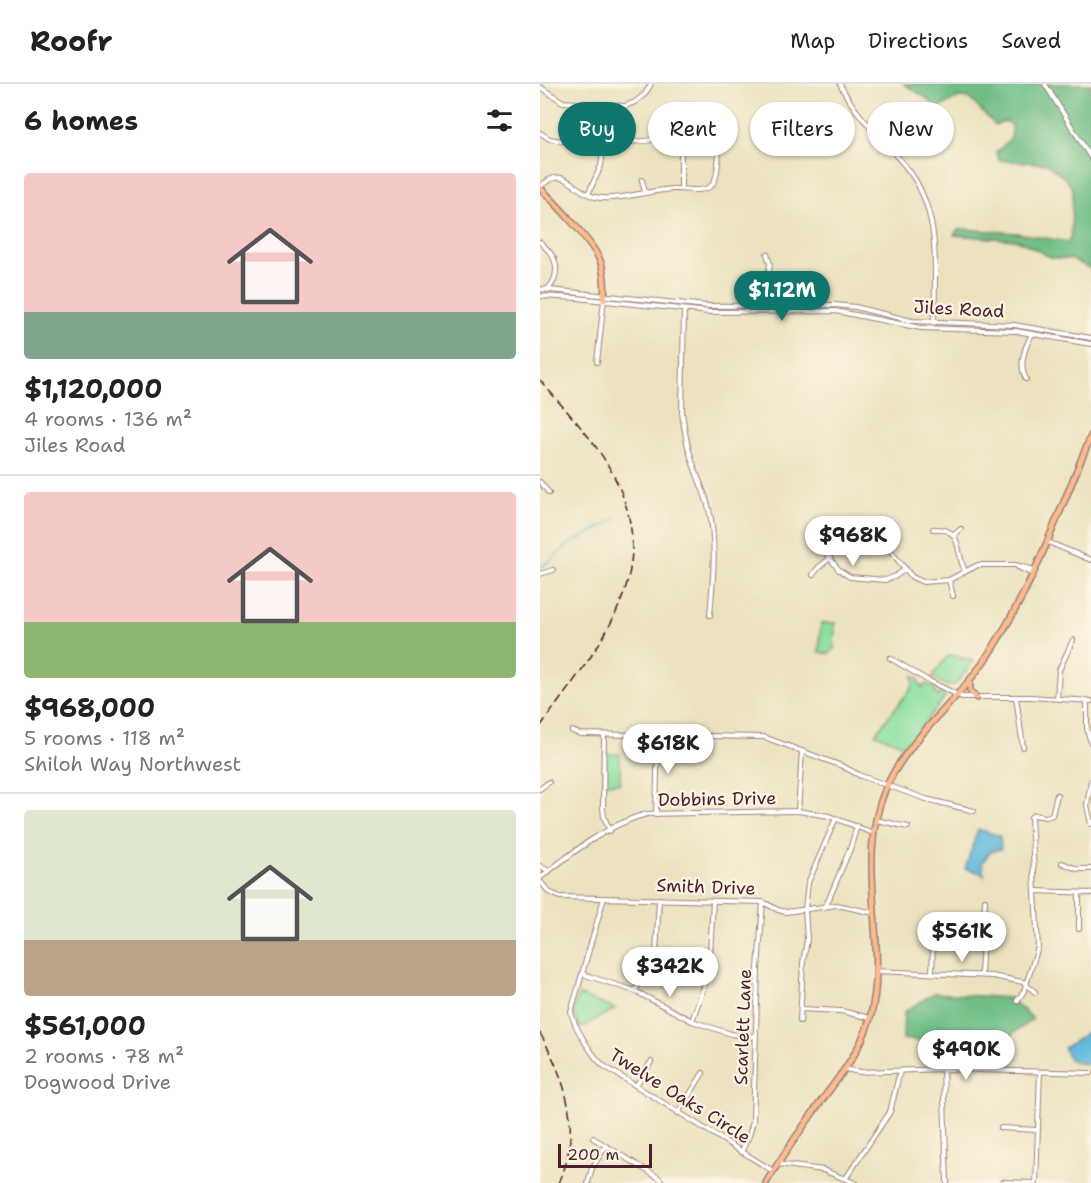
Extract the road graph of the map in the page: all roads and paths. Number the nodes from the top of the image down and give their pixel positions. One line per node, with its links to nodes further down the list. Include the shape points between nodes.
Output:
1 (651, 84): 4 (street, via 645,94 625,106 563,102)
2 (840, 84): 26 (street, via 851,103 906,167 925,200 934,239)
3 (1045, 84): 10 (street)
4 (540, 87)
5 (540, 133): 6 (street)
6 (558, 141)
7 (602, 156): 15 (street)
8 (681, 156): 13 (street)
9 (718, 156): 13 (street, via 715,181 705,189)
10 (1091, 158)
11 (642, 180): 14 (street)
12 (540, 188): 15 (street, via 549,180 563,178); 23 (main road, via 598,255)
13 (681, 189): 14 (street)
14 (645, 192): 15 (street, via 603,198)
15 (588, 194)
16 (540, 242): 18 (street, via 555,259)
17 (767, 254): 24 (street, via 770,264)
18 (554, 281): 20 (street); 21 (street)
19 (540, 289): 20 (street, Jiles Road)
20 (547, 289): 21 (street, Jiles Road)
21 (562, 290): 23 (street, Jiles Road)
22 (540, 296): 23 (street, Jiles Road)
23 (604, 297): 24 (street, Jiles Road, via 707,306); 25 (street, Jiles Road); 33 (street)
24 (764, 306): 26 (street, Jiles Road, via 846,306)
25 (684, 309): 27 (street, Jiles Road, via 836,311); 54 (street, via 682,412 714,537)
26 (934, 323): 27 (street); 30 (street, Jiles Road, via 1014,325)
27 (934, 329): 28 (street, Jiles Road)
28 (1016, 331): 29 (street, Jiles Road); 32 (street)
29 (1032, 334): 31 (street, Jiles Road); 32 (street)
30 (1091, 338)
31 (1091, 344)
32 (1026, 345): 34 (street)
33 (597, 362)
34 (1026, 379)
35 (1091, 436): 43 (main road)
36 (540, 482): 37 (street)
37 (549, 493)
38 (864, 528): 46 (street, via 878,536)
39 (812, 529): 44 (street)
40 (933, 529): 42 (street)
41 (961, 529): 42 (street)
42 (954, 535): 48 (street)
43 (1048, 542): 45 (street); 49 (main road)
44 (830, 558): 46 (street, via 844,574 856,578 890,579); 51 (street)
45 (1091, 560)
46 (906, 569): 52 (street, via 922,582)
47 (553, 570): 50 (street)
48 (965, 571): 49 (street, via 978,565 1015,565); 52 (street)
49 (1034, 573): 57 (main road, via 1007,625)
50 (540, 574)
51 (813, 575)
52 (949, 580): 53 (street)
53 (952, 596)
54 (710, 615)
55 (1073, 640): 61 (street, via 1059,670)
56 (890, 658): 58 (street)
57 (970, 681): 58 (main road); 60 (main road, via 970,691)
58 (958, 696): 60 (street); 71 (main road, via 909,750)
59 (1016, 696): 60 (street); 61 (street); 67 (street)
60 (977, 698)
61 (1057, 698): 62 (street)
62 (1089, 701): 66 (street, via 1087,729)
63 (572, 730): 64 (street)
64 (604, 735): 65 (street); 82 (street, via 603,808)
65 (658, 735): 68 (street, via 764,737); 76 (street)
66 (1091, 743)
67 (1023, 747)
68 (802, 751): 71 (street); 75 (street)
69 (1091, 781): 79 (street, via 1087,800)
70 (549, 782): 72 (street)
71 (887, 784): 74 (street); 78 (main road)
72 (540, 789)
73 (1057, 795): 89 (street, via 1052,815 1031,817)
74 (974, 811)
75 (798, 812): 76 (street, Dobbins Drive); 77 (street, Dobbins Drive)
76 (656, 814): 82 (street, Dobbins Drive, via 634,818)
77 (836, 818): 80 (street, Dobbins Drive); 98 (street, via 808,883)
78 (875, 820): 81 (street); 83 (main road)
79 (1091, 824)
80 (857, 826): 83 (street, Dobbins Drive); 97 (street)
81 (908, 827)
82 (610, 831): 87 (street, Dobbins Drive)
83 (873, 833): 99 (main road)
84 (1062, 863): 86 (street)
85 (540, 866): 87 (street)
86 (1091, 869)
87 (549, 871): 88 (street, Dobbins Drive)
88 (540, 880): 92 (street, Smith Drive, via 549,892 560,897)
89 (1035, 891): 90 (street); 106 (street, via 1038,946)
90 (1079, 893): 91 (street); 101 (street)
91 (1091, 893)
92 (604, 898): 93 (street, Smith Drive); 104 (street, Twelve Oaks Circle)
93 (659, 899): 95 (street, Smith Drive); 107 (street, via 656,953)
94 (985, 900): 105 (street)
95 (713, 901): 96 (street, Smith Drive); 112 (street, via 709,972)
96 (763, 902): 98 (street, Smith Drive, via 783,912); 114 (street, Scarlett Lane)
97 (825, 906): 98 (street, Smith Drive); 99 (street, Smith Drive, via 843,905)
98 (805, 909): 110 (street, via 807,940)
99 (874, 913): 102 (main road)
100 (934, 918): 103 (street)
101 (1079, 929)
102 (876, 971): 103 (street); 111 (main road)
103 (932, 972): 105 (street)
104 (582, 974): 107 (street); 122 (street, Twelve Oaks Circle, via 572,1017 597,1060)
105 (981, 975): 106 (street)
106 (1026, 983): 108 (street); 109 (street)
107 (635, 991): 112 (street)
108 (1035, 992)
109 (1017, 1001)
110 (801, 1009): 111 (street, via 841,1011); 113 (street)
111 (870, 1018): 116 (main road)
112 (692, 1021): 114 (street, via 731,1034)
113 (800, 1021)
114 (756, 1037): 128 (street, Scarlett Lane, via 753,1121)
115 (651, 1062): 122 (street)
116 (845, 1069): 118 (street); 129 (main road)
117 (943, 1069): 118 (street); 119 (street); 137 (street)
118 (900, 1071): 131 (street, via 886,1118)
119 (1040, 1072): 121 (street); 125 (street)
120 (703, 1073): 123 (street)
121 (1091, 1073)
122 (636, 1086): 123 (street, Twelve Oaks Circle)
123 (678, 1113): 128 (street, Twelve Oaks Circle)
124 (1000, 1128): 125 (street)
125 (1038, 1130): 138 (street)
126 (593, 1138): 127 (street)
127 (606, 1146): 133 (street); 134 (street)
128 (741, 1152): 130 (street, Twelve Oaks Circle)
129 (778, 1164): 130 (main road); 131 (street, via 819,1169)
130 (773, 1171): 135 (main road)
131 (846, 1178): 136 (street)
132 (1003, 1182): 138 (street)
133 (588, 1183)
134 (663, 1183)
135 (766, 1183)
136 (855, 1183)
137 (947, 1183)
138 (1035, 1183)

